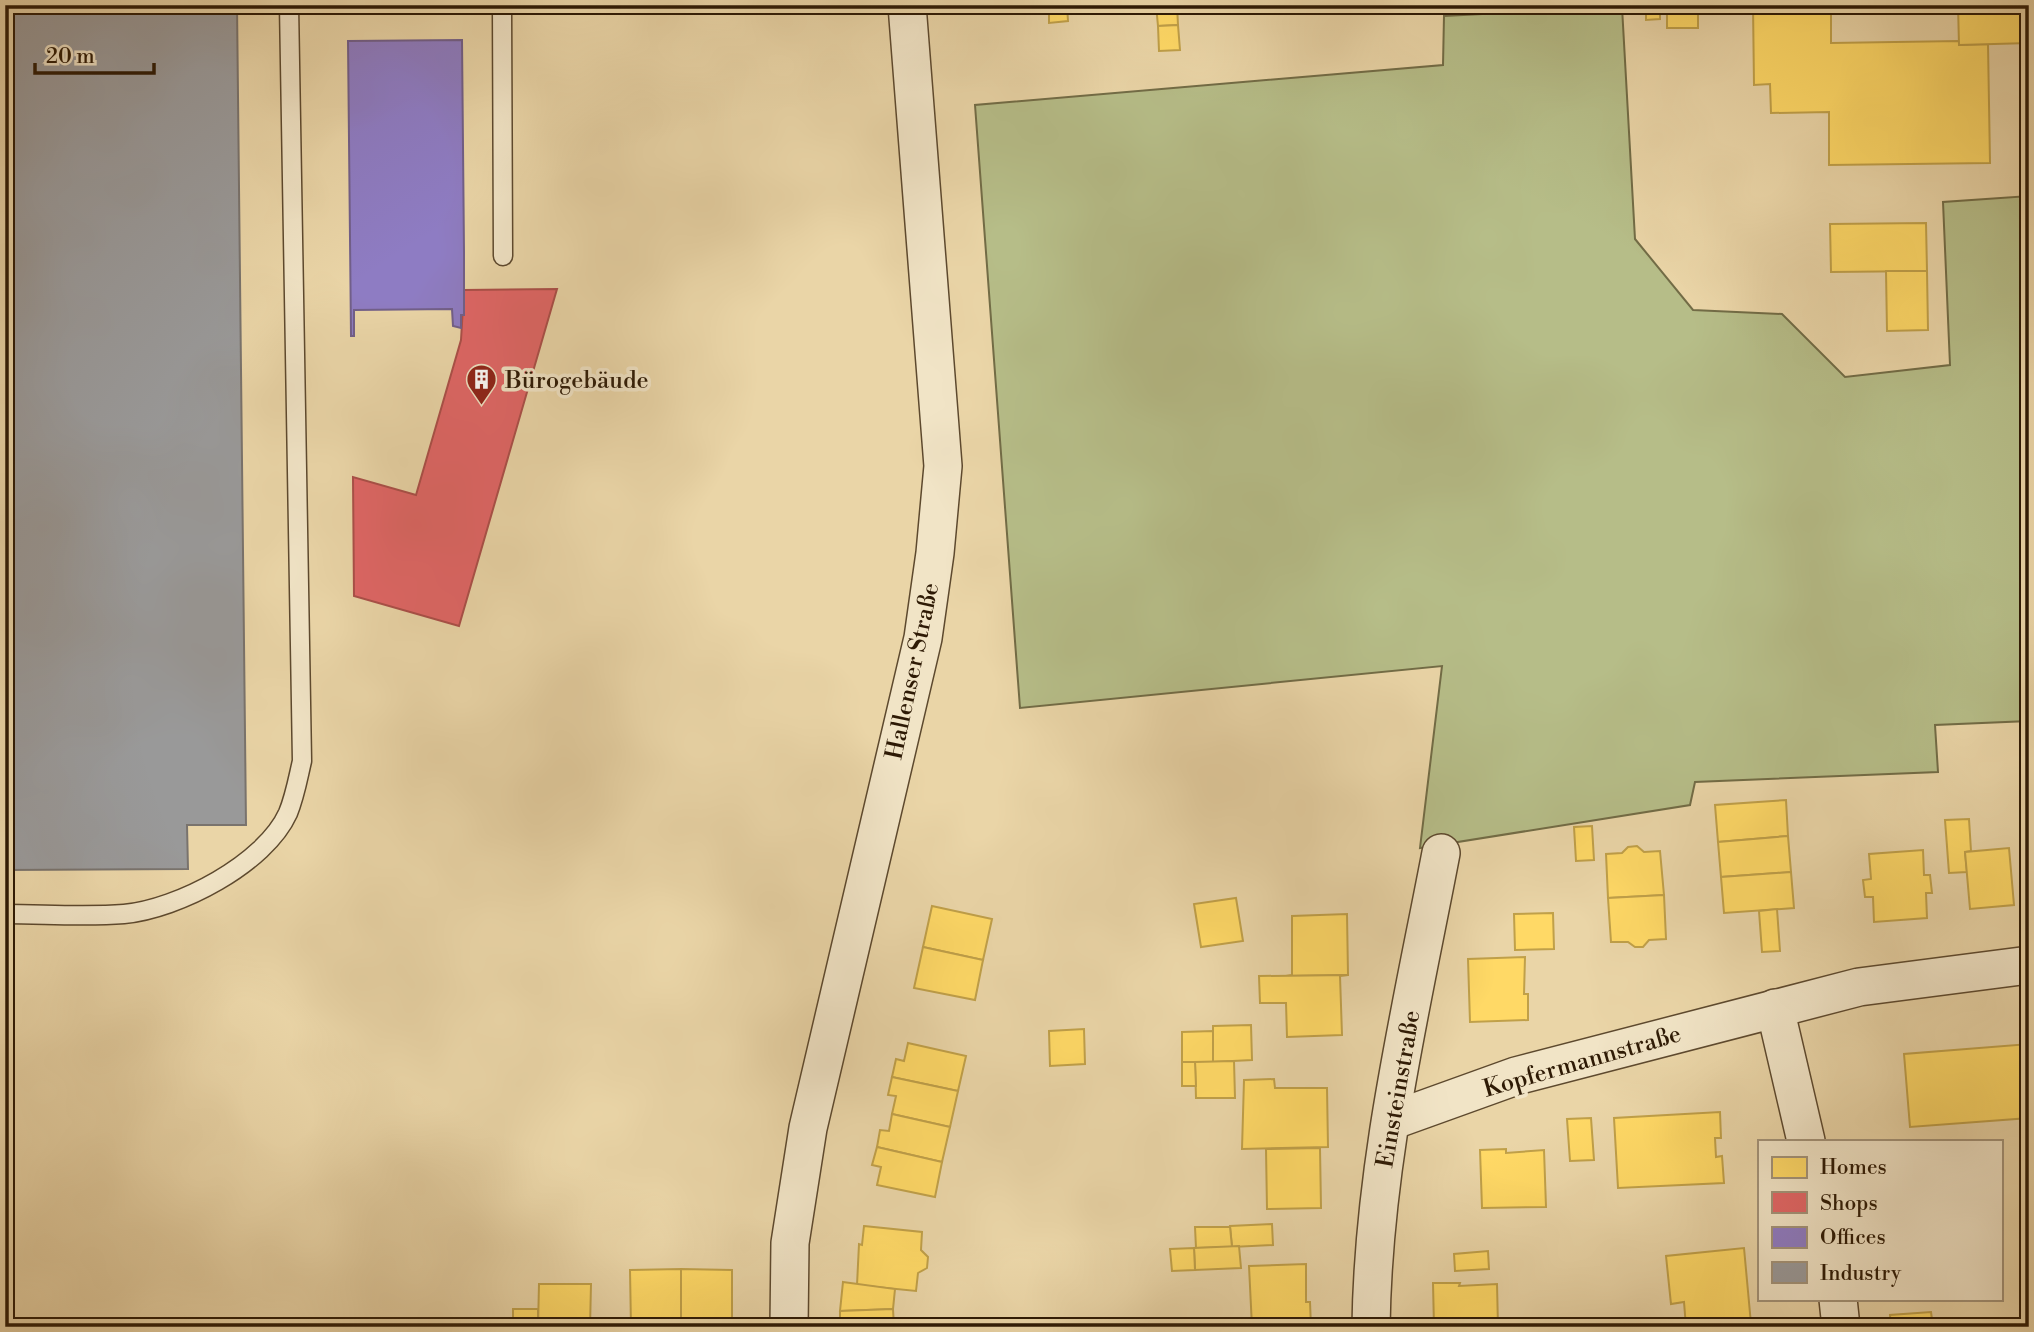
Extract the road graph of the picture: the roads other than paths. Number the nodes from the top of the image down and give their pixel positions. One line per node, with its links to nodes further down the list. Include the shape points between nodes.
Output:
1 (289, 5): 6 (lane, via 302,761 296,789 288,814 273,835 228,875 178,901 122,914)
2 (502, 5): 4 (lane)
3 (907, 5): 12 (street, Hallenser Straße, via 943,466 923,638 808,1128 790,1243)
4 (503, 256)
5 (1441, 853): 9 (street, Einsteinstraße)
6 (5, 914)
7 (2029, 965): 8 (street, Kopfermannstraße, via 1859,988)
8 (1774, 1008): 9 (street, Kopfermannstraße, via 1516,1076); 10 (street)
9 (1391, 1121): 13 (street, Einsteinstraße, via 1372,1264)
10 (1806, 1140)
11 (1839, 1300): 14 (street)
12 (789, 1327)
13 (1371, 1327)
14 (1841, 1327)

